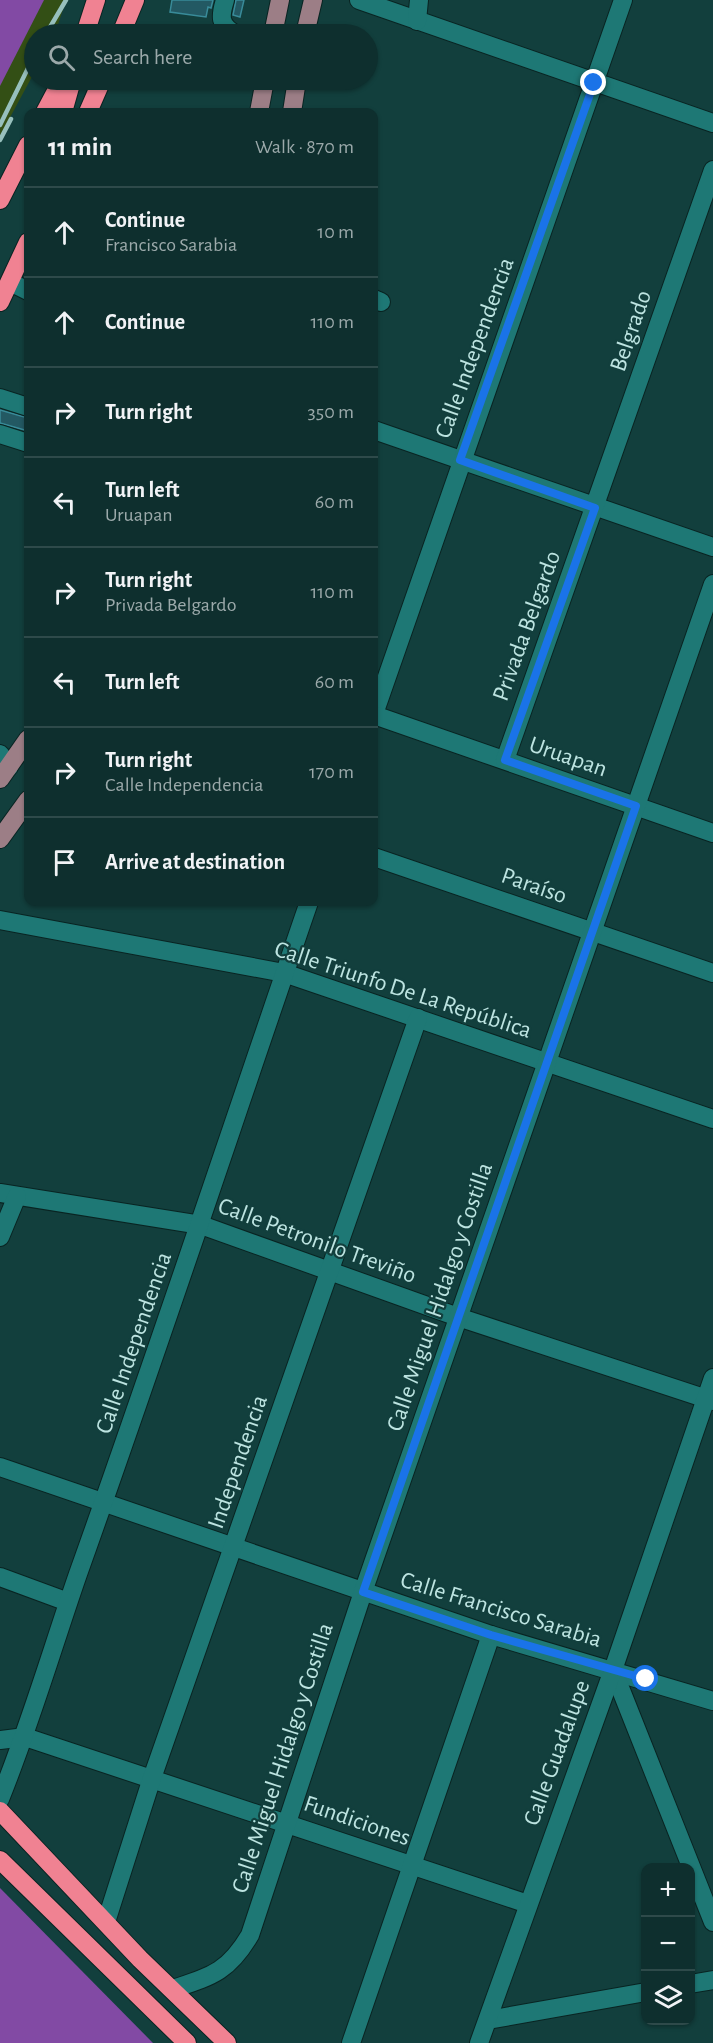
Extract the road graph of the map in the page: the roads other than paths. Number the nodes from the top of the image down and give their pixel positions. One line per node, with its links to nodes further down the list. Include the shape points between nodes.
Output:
1 (96, 0): 10 (highway)
2 (135, 0): 11 (highway)
3 (225, 0): 12 (street, via 220,16)
4 (280, 0): 13 (main road)
5 (313, 0): 14 (main road)
6 (418, 0): 9 (street)
7 (623, 0): 15 (street, Calle Independencia)
8 (364, 1): 9 (street)
9 (417, 21): 15 (street)
10 (88, 24)
11 (125, 24)
12 (223, 24)
13 (275, 24)
14 (307, 24)
15 (594, 83): 26 (street); 39 (street, Calle Independencia)
16 (57, 90): 21 (highway)
17 (69, 90): 22 (highway)
18 (98, 90): 23 (highway)
19 (263, 90): 24 (main road)
20 (295, 90): 25 (main road)
21 (47, 108)
22 (64, 108)
23 (90, 108)
24 (260, 108)
25 (293, 108)
26 (713, 123)
27 (24, 153): 29 (highway)
28 (713, 170): 40 (street, Belgrado)
29 (0, 200)
30 (24, 251): 31 (highway)
31 (10, 282): 32 (street); 33 (highway)
32 (24, 289)
33 (0, 302)
34 (0, 398): 35 (street)
35 (24, 406)
36 (378, 431): 39 (street)
37 (0, 434): 38 (street)
38 (24, 442)
39 (460, 460): 40 (street); 43 (street, Calle Independencia)
40 (595, 508): 41 (street); 46 (street, Privada Belgardo)
41 (713, 547)
42 (713, 584): 49 (street, Calle Miguel Hidalgo y Costilla)
43 (378, 702)
44 (378, 715): 46 (street, Uruapan)
45 (24, 743): 47 (main road)
46 (505, 760): 49 (street, Uruapan)
47 (3, 767)
48 (24, 806): 51 (main road)
49 (636, 806): 50 (street, Uruapan); 55 (street, Calle Miguel Hidalgo y Costilla)
50 (713, 833)
51 (0, 839)
52 (378, 858): 55 (street, Paraíso)
53 (308, 906): 56 (street, Calle Independencia)
54 (0, 920): 56 (street, Calle Triunfo De La República)
55 (592, 932): 57 (street, Paraíso); 59 (street, Calle Miguel Hidalgo y Costilla)
56 (284, 973): 58 (street, Calle Triunfo De La República); 62 (street, Calle Independencia)
57 (713, 973)
58 (418, 1018): 59 (street, Calle Triunfo De La República); 64 (street, Independencia)
59 (547, 1063): 60 (street, Calle Triunfo De La República); 65 (street, Calle Miguel Hidalgo y Costilla)
60 (713, 1119)
61 (9, 1194): 62 (street, Calle Petronilo Treviño); 63 (street)
62 (201, 1225): 64 (street, Calle Petronilo Treviño); 69 (street, Calle Independencia)
63 (0, 1237)
64 (330, 1272): 65 (street, Calle Petronilo Treviño); 70 (street, Independencia)
65 (458, 1317): 67 (street, Calle Petronilo Treviño); 72 (street, Calle Miguel Hidalgo y Costilla)
66 (713, 1378): 67 (street, Calle Guadalupe)
67 (709, 1399): 75 (street, Calle Guadalupe)
68 (0, 1467): 69 (street, Calle Francisco Sarabia)
69 (104, 1503): 70 (street, Calle Francisco Sarabia); 73 (street, Calle Independencia)
70 (233, 1548): 72 (street, Calle Francisco Sarabia); 79 (street, Independencia)
71 (0, 1577): 73 (street)
72 (363, 1592): 74 (street, Calle Francisco Sarabia); 82 (street, Calle Miguel Hidalgo y Costilla)
73 (68, 1602): 77 (street, Calle Independencia)
74 (491, 1635): 75 (street, Calle Francisco Sarabia); 84 (street)
75 (613, 1670): 76 (street, Calle Francisco Sarabia); 85 (street, Calle Guadalupe); 87 (street)
76 (713, 1701)
77 (25, 1737): 78 (street, Fundiciones); 79 (street, Fundiciones); 80 (street, Calle Independencia)
78 (0, 1740)
79 (152, 1781): 82 (street, Fundiciones); 86 (street, Independencia)
80 (0, 1798)
81 (0, 1811): 86 (highway)
82 (288, 1823): 84 (street, Fundiciones); 90 (street, Calle Miguel Hidalgo y Costilla, via 253,1928 241,1950 217,1972)
83 (0, 1860): 93 (highway)
84 (413, 1866): 85 (street, Fundiciones); 95 (street)
85 (528, 1904): 92 (street, Calle Guadalupe)
86 (106, 1922): 90 (highway)
87 (713, 1922)
88 (713, 1980): 89 (street)
89 (695, 1983)
90 (173, 1989): 94 (highway)
91 (641, 1993): 92 (street)
92 (488, 2020): 96 (street, Calle Guadalupe)
93 (187, 2043)
94 (228, 2043)
95 (351, 2043)
96 (479, 2043)

